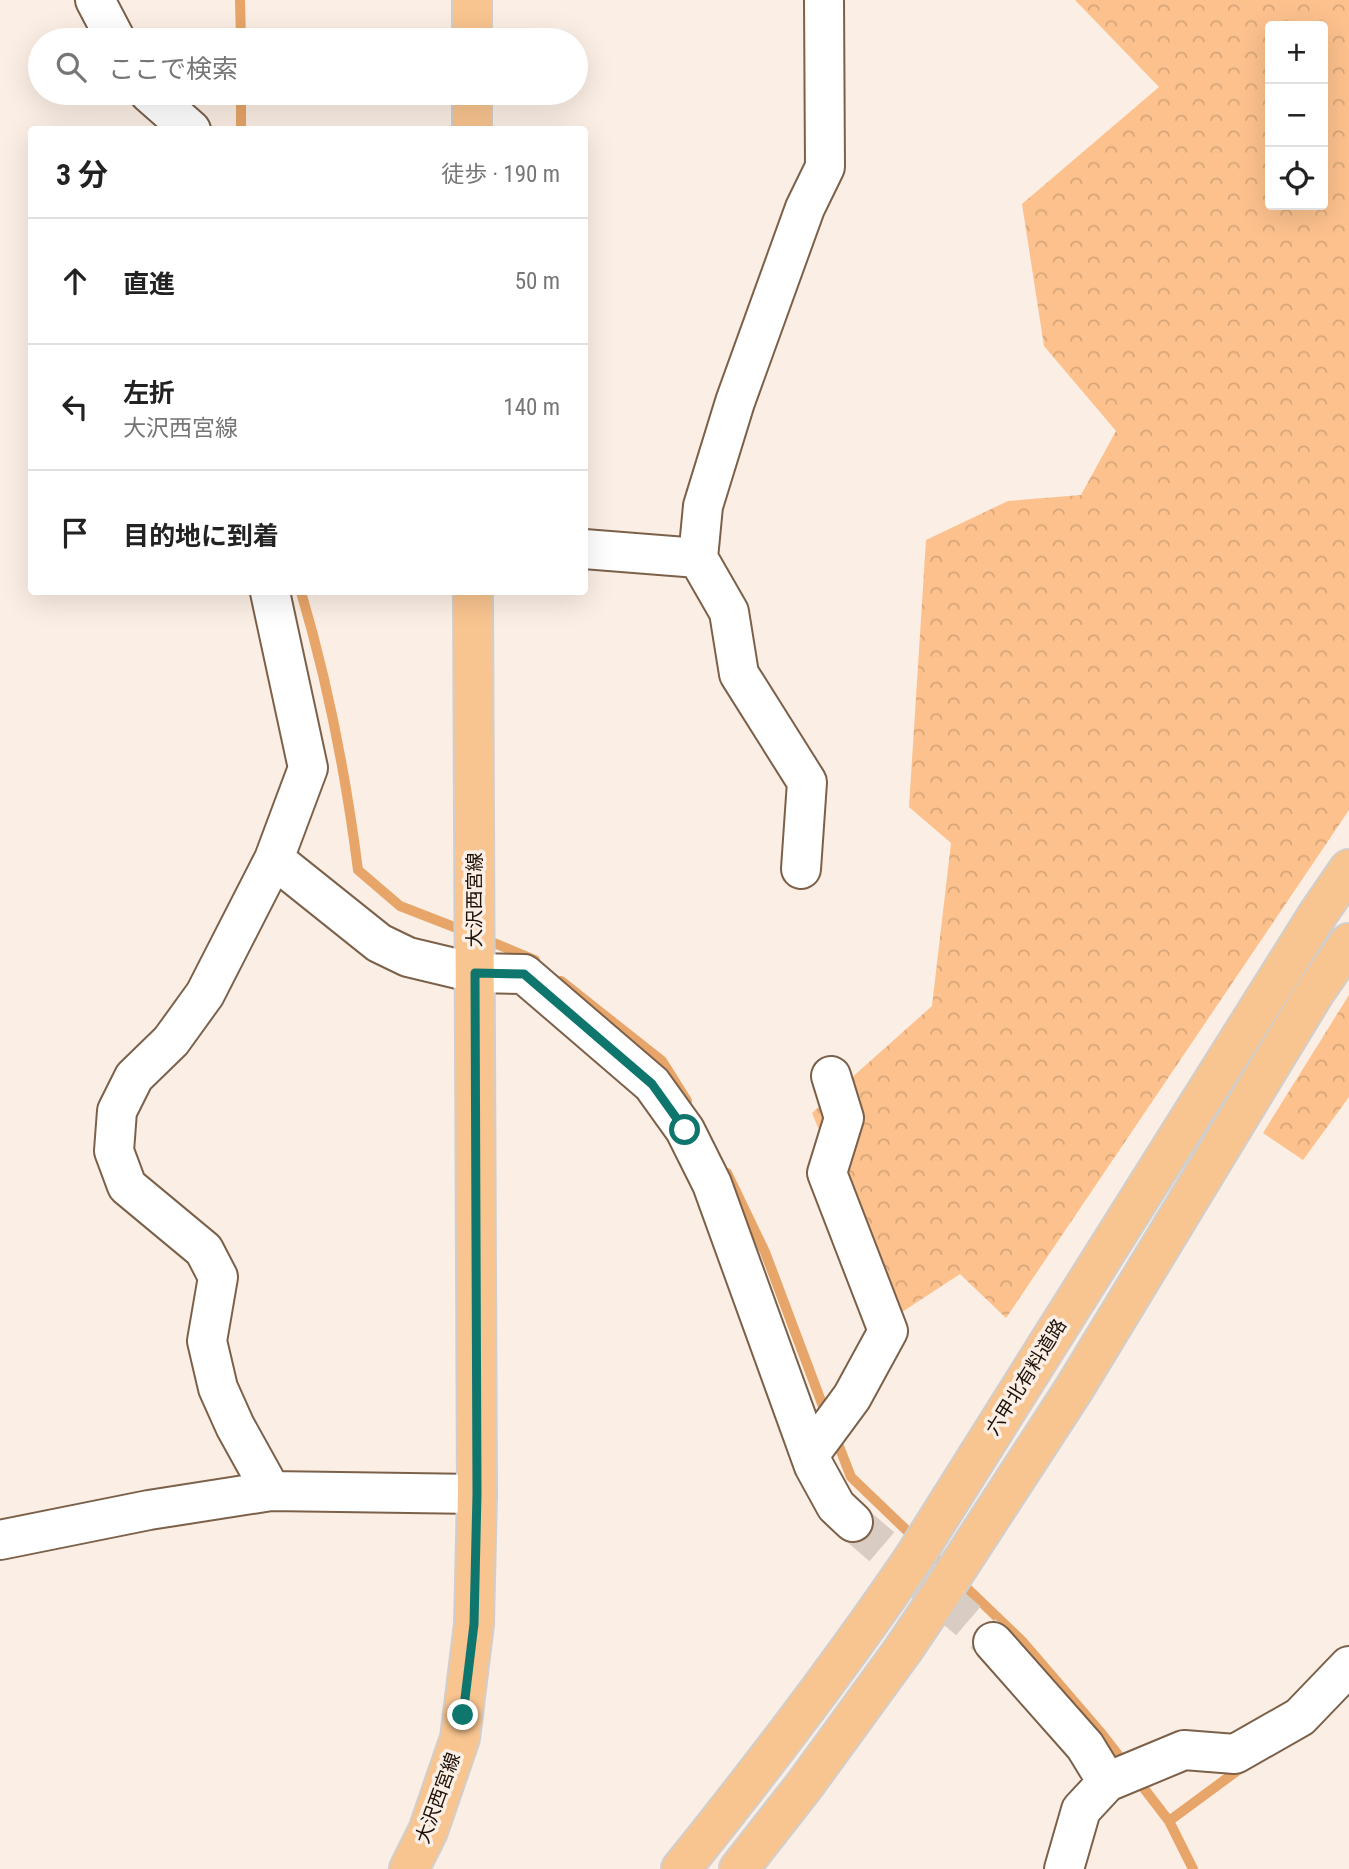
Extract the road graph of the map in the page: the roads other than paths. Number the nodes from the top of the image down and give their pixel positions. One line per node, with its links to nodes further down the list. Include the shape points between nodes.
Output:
1 (95, 0): 4 (street)
2 (472, 0): 5 (main road)
3 (824, 0): 11 (street, via 825,167 805,208 735,402 703,506)
4 (110, 28)
5 (472, 28)
6 (163, 105): 8 (street)
7 (472, 105): 9 (main road)
8 (186, 126)
9 (472, 126)
10 (588, 549): 11 (street)
11 (698, 558): 15 (street, via 729,612 738,674 807,782)
12 (271, 595): 14 (street, via 307,768)
13 (473, 595): 18 (main road, 大沢西宮線)
14 (274, 859): 18 (street, via 379,943 408,957); 21 (street, via 205,994 171,1041 134,1077 117,1111 114,1151 127,1186 204,1250 218,1277 207,1341 218,1388)
15 (802, 869)
16 (1349, 869): 29 (main road, 六甲北有料道路, via 915,1556 852,1649)
17 (1349, 943): 30 (main road, via 1074,1388 940,1595)
18 (475, 964): 20 (street, via 524,974 652,1084 685,1130 712,1184); 22 (main road, 大沢西宮線)
19 (831, 1076): 20 (street, via 844,1118 827,1173 888,1331 846,1404)
20 (812, 1450): 23 (street, via 836,1506)
21 (271, 1491): 22 (street); 24 (street)
22 (477, 1494): 28 (main road, 大沢西宮線, via 474,1624 460,1738 428,1831)
23 (853, 1522)
24 (0, 1541)
25 (993, 1642): 27 (street, via 1085,1746)
26 (1349, 1666): 27 (street, via 1300,1717 1235,1754 1184,1750)
27 (1108, 1781): 31 (street, via 1082,1811)
28 (409, 1869)
29 (681, 1869)
30 (739, 1869)
31 (1064, 1869)

